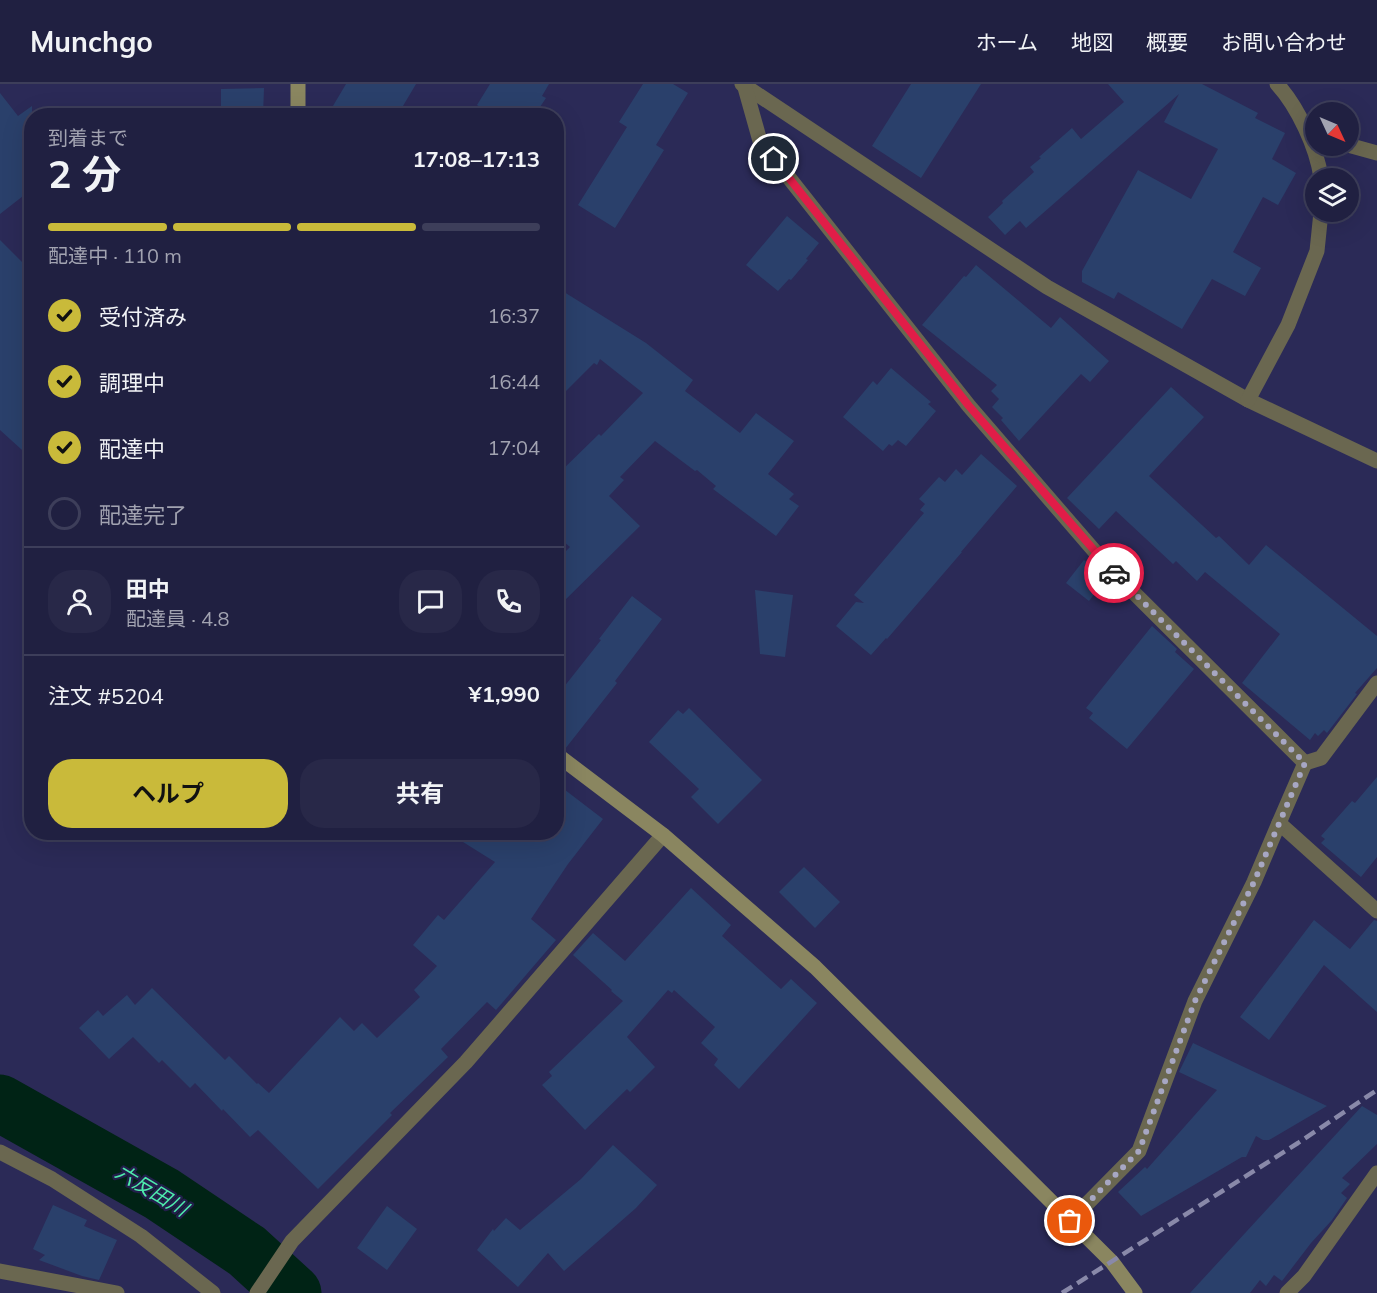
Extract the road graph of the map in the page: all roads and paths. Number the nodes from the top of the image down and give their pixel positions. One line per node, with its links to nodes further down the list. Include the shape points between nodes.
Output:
1 (298, 84): 4 (street)
2 (744, 84): 9 (street, via 1047,286); 13 (street, via 760,141 969,406 1110,569)
3 (1277, 84): 5 (street)
4 (298, 108)
5 (1305, 124)
6 (1359, 148): 7 (street)
7 (1377, 153)
8 (1320, 222): 9 (street, via 1317,250 1288,325)
9 (1248, 400): 10 (street)
10 (1377, 461)
11 (1377, 684): 13 (street, via 1321,758)
12 (564, 760): 15 (street)
13 (1305, 763): 14 (street)
14 (1279, 823): 16 (street); 19 (street, via 1195,1001 1139,1151)
15 (663, 835): 19 (street, via 815,968); 23 (street, via 466,1062 292,1241)
16 (1377, 910)
17 (0, 1152): 22 (street, via 52,1179 141,1236)
18 (1377, 1173): 25 (street, via 1304,1276)
19 (1070, 1221): 24 (street, via 1112,1262)
20 (0, 1271): 21 (street)
21 (117, 1293)
22 (213, 1293)
23 (257, 1293)
24 (1135, 1293)
25 (1287, 1293)

